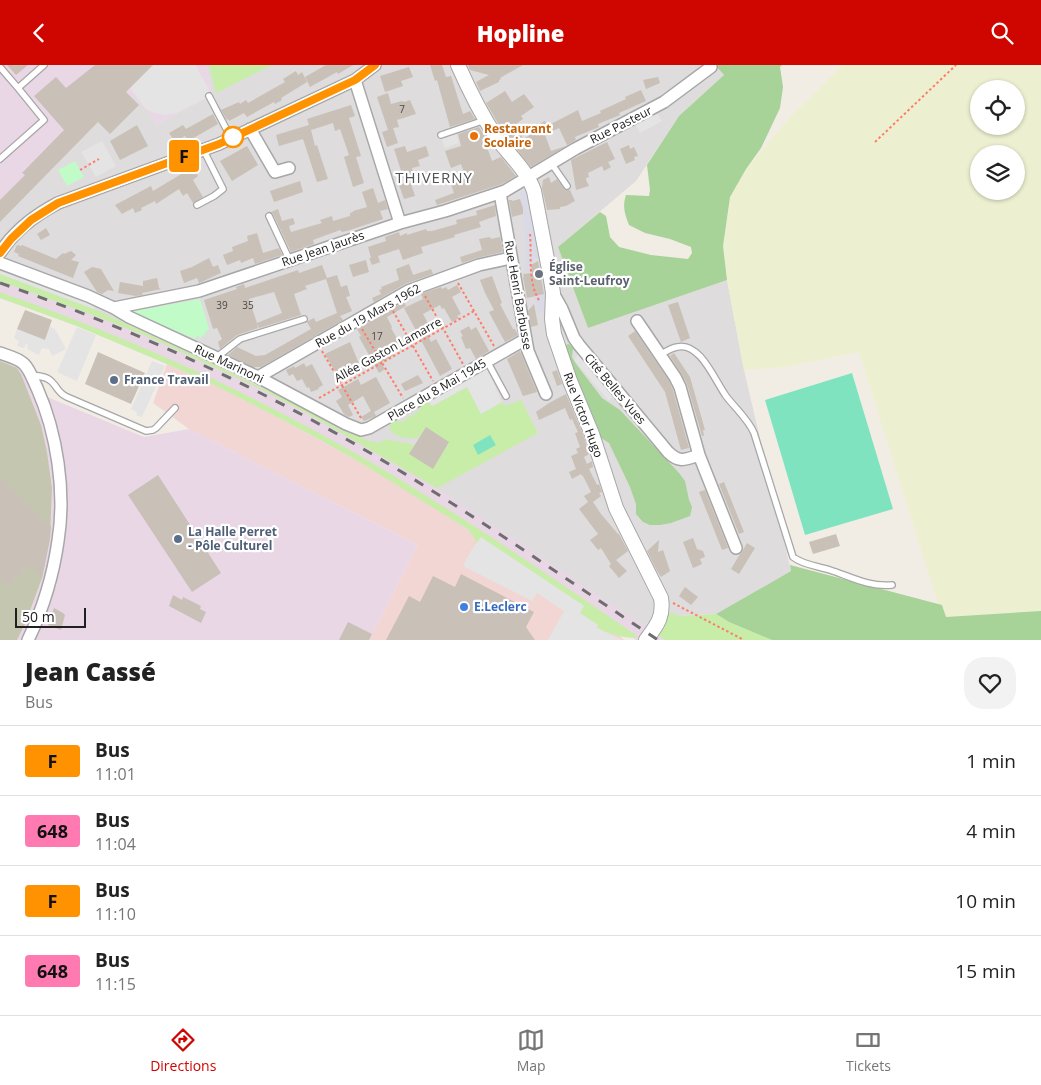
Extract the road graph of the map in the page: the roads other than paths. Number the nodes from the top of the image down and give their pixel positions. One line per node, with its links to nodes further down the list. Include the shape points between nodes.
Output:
1 (44, 65): 7 (lane)
2 (375, 65): 6 (street)
3 (458, 65): 9 (street, Rue Victor Hugo)
4 (711, 67): 15 (street, Rue Pasteur, via 670,99)
5 (1, 70): 7 (lane)
6 (355, 80): 10 (street); 22 (street)
7 (18, 88): 14 (lane, via 44,120)
8 (209, 96): 12 (lane)
9 (485, 120): 11 (lane); 17 (street, Rue Victor Hugo)
10 (250, 129): 12 (street); 16 (street, via 275,172)
11 (440, 135)
12 (232, 137): 13 (street)
13 (203, 149): 20 (lane, via 223,189); 23 (street, via 58,203 31,220)
14 (0, 159)
15 (551, 163): 17 (street, Rue Pasteur); 18 (lane)
16 (289, 168)
17 (528, 178): 19 (street, Rue Jean Jaurès); 27 (street, Rue Victor Hugo, via 534,191)
18 (566, 186)
19 (500, 193): 22 (street, Rue Jean Jaurès); 24 (street, Rue Henri Barbusse)
20 (197, 205)
21 (269, 216): 25 (lane)
22 (400, 223): 25 (street, Rue Jean Jaurès)
23 (0, 253)
24 (511, 258): 31 (street, Rue Henri Barbusse); 37 (street, Rue du 19 Mars 1962, via 487,263 408,291)
25 (290, 261): 28 (street, Rue Jean Jaurès, via 199,291)
26 (0, 263): 28 (street, Rue Marinoni)
27 (552, 293): 42 (street, Cité Belles Vues, via 579,345 668,452 683,460); 46 (street, Rue Victor Hugo, via 556,343 572,388 592,434 616,508 661,598 661,617)
28 (112, 307): 34 (street, Rue Marinoni)
29 (304, 319): 34 (lane, via 240,339)
30 (637, 321): 33 (street)
31 (526, 339): 35 (street, Place du 8 Mai 1945); 38 (street, Rue Henri Barbusse, via 529,356)
32 (0, 353): 36 (street, via 23,363)
33 (660, 355): 42 (street, via 680,387); 44 (lane, via 681,346 699,354 726,396 750,425 792,557 868,584)
34 (217, 357): 37 (street, Rue Marinoni)
35 (487, 361): 39 (lane); 41 (street, Place du 8 Mai 1945)
36 (31, 375): 40 (lane, via 51,380 67,397 146,431 156,428); 45 (street, via 53,438 61,515 50,582)
37 (258, 377): 41 (street, Rue Marinoni, via 346,424)
38 (546, 394)
39 (506, 396)
40 (175, 408)
41 (367, 429)
42 (699, 455): 43 (street)
43 (736, 548)
44 (892, 585)
45 (28, 640)
46 (646, 640)

